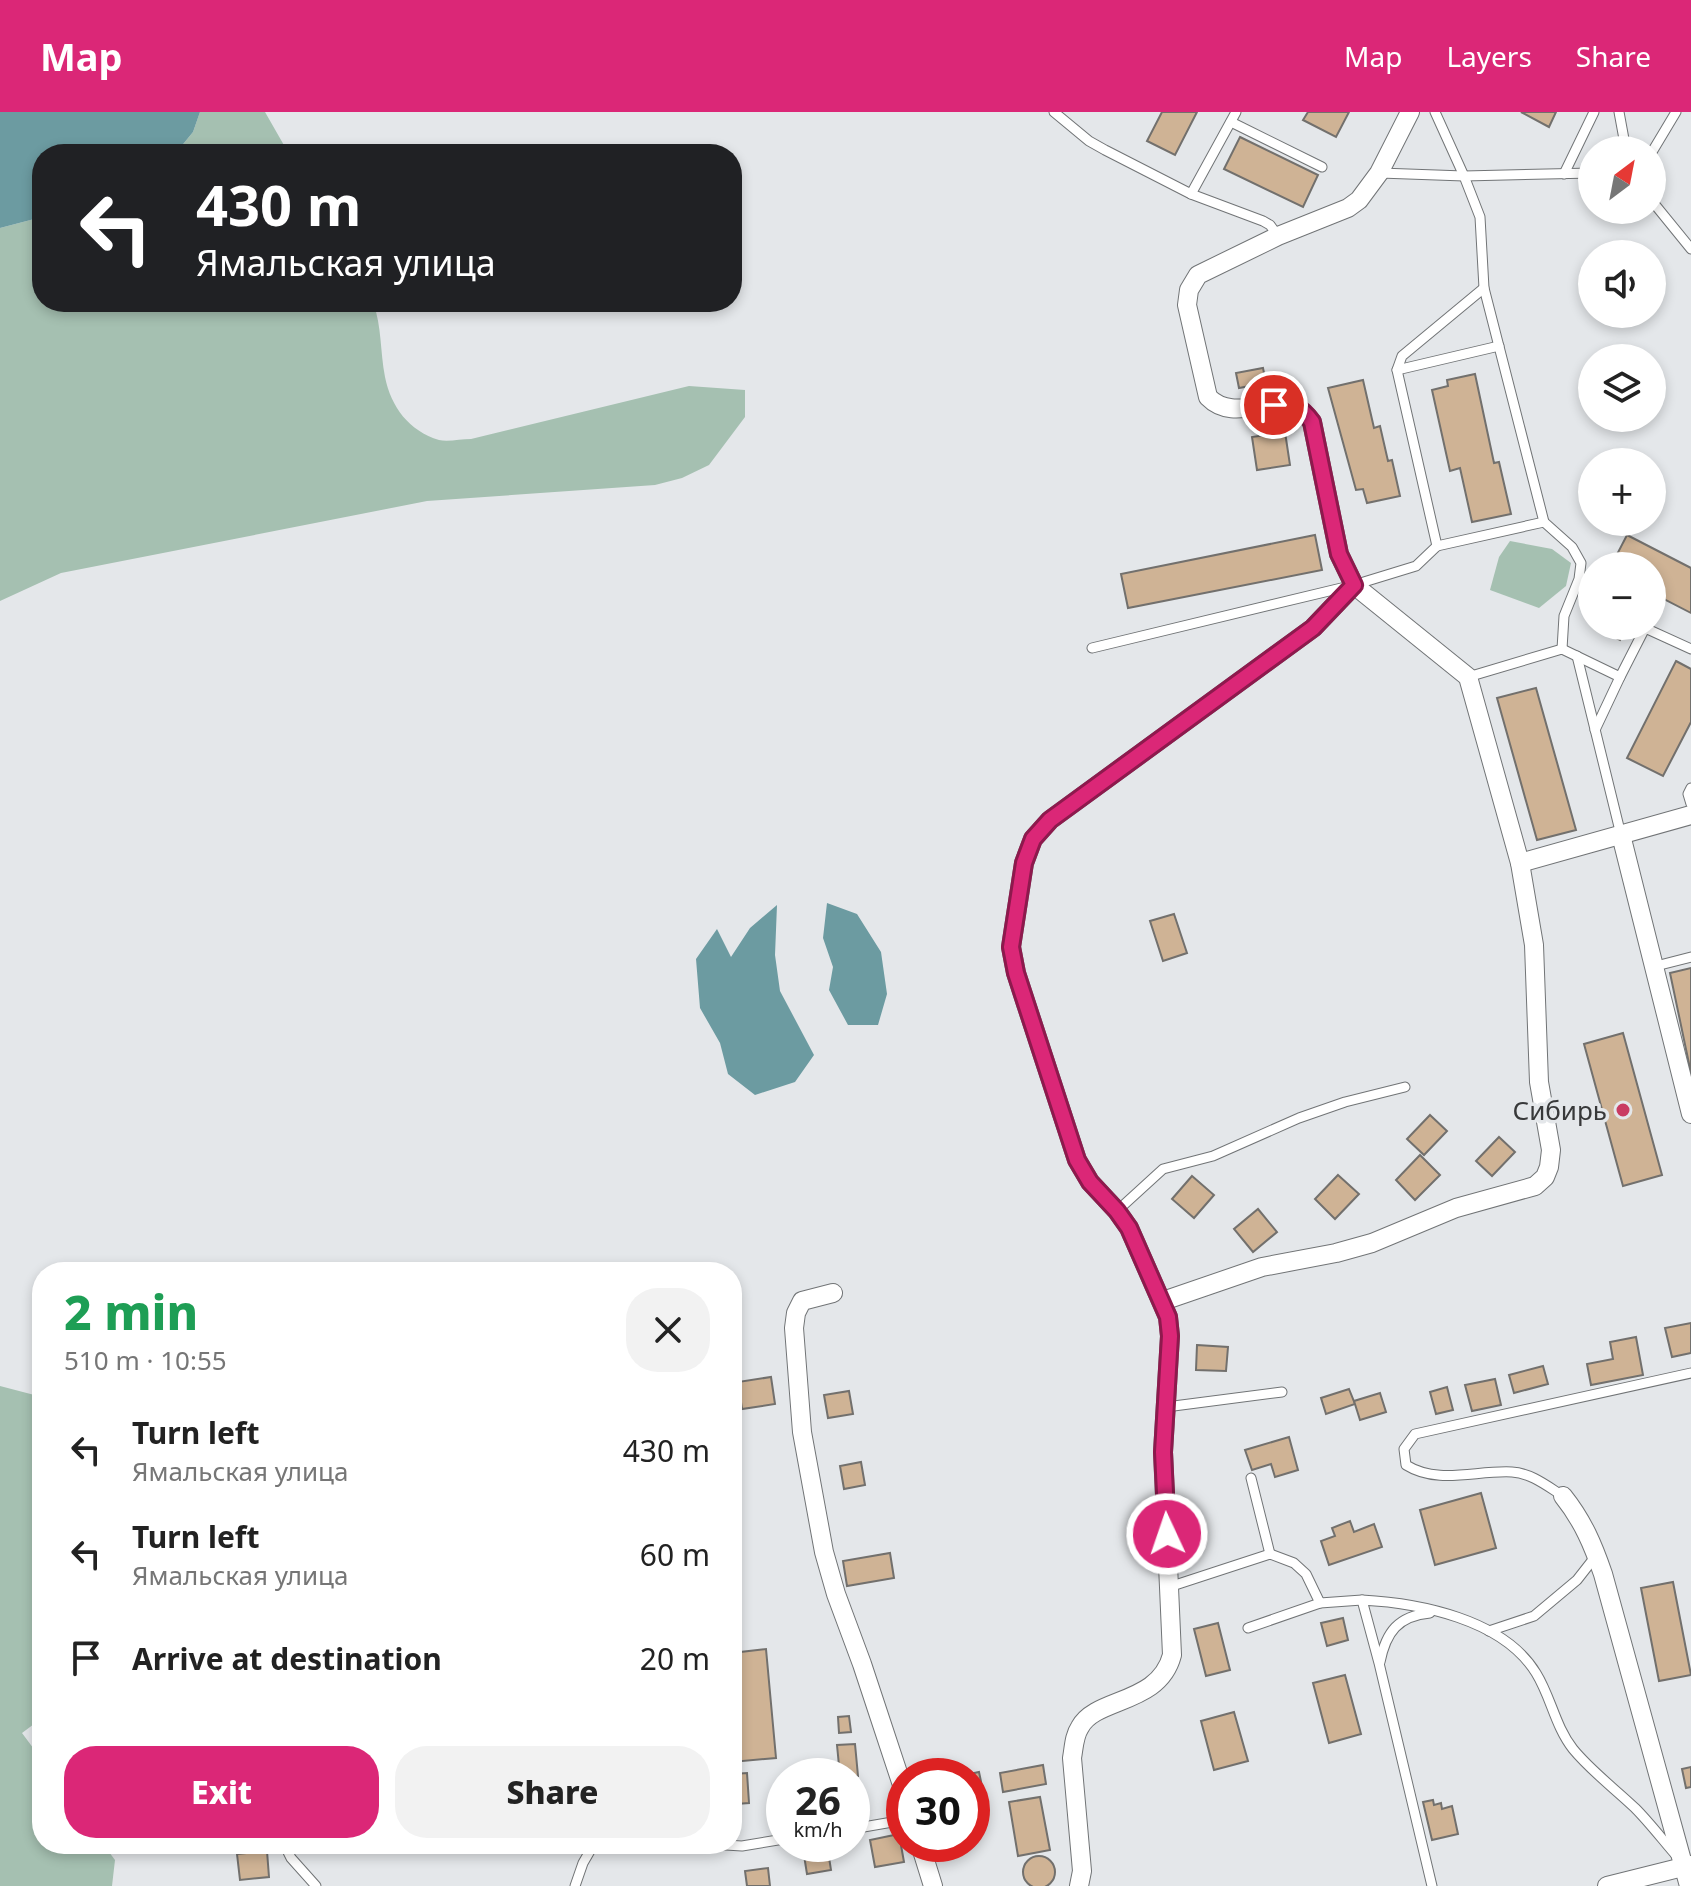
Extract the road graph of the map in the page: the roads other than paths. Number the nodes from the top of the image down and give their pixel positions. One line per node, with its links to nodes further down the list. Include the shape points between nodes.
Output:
1 (1054, 112): 16 (lane, via 1089,141)
2 (1236, 112): 8 (lane)
3 (1410, 112): 12 (street)
4 (1435, 112): 15 (lane)
5 (1594, 112): 13 (lane)
6 (1619, 112): 9 (lane)
7 (1676, 112): 10 (lane)
8 (1231, 122): 11 (lane); 16 (lane)
9 (1623, 136)
10 (1662, 136)
11 (1322, 167)
12 (1379, 173): 15 (lane); 18 (street, via 1348,208)
13 (1564, 174): 14 (lane); 15 (lane)
14 (1578, 174)
15 (1464, 176): 20 (lane, via 1480,217)
16 (1191, 194): 18 (lane, via 1263,221)
17 (1666, 218): 19 (lane)
18 (1278, 236): 25 (street, via 1198,275 1189,290 1187,305 1204,384 1216,405 1230,409 1288,404 1303,408 1312,422 1339,554)
19 (1691, 249)
20 (1484, 288): 21 (lane); 22 (lane, via 1402,356)
21 (1499, 346): 22 (lane); 23 (lane)
22 (1397, 370): 24 (lane)
23 (1544, 522): 24 (lane); 27 (lane, via 1572,547 1581,563 1564,616)
24 (1437, 546): 25 (lane, via 1416,566)
25 (1354, 585): 26 (lane); 30 (street); 42 (street, via 1313,628 1050,820 1033,839 1024,863 1011,947 1016,973 1077,1160)
26 (1092, 648)
27 (1562, 649): 29 (lane); 30 (lane)
28 (1691, 649): 31 (lane, via 1645,628)
29 (1577, 656): 31 (lane); 32 (lane)
30 (1468, 677): 37 (street)
31 (1620, 677): 32 (lane)
32 (1595, 730): 36 (lane)
33 (1691, 788): 34 (lane)
34 (1691, 804)
35 (1691, 815): 36 (street)
36 (1621, 835): 37 (street); 39 (street)
37 (1520, 863): 44 (street, via 1536,962 1539,1082 1551,1150 1545,1177 1535,1186 1456,1208 1372,1243 1262,1267)
38 (1691, 957): 39 (lane)
39 (1656, 966): 41 (street)
40 (1405, 1087): 42 (lane, via 1345,1102 1213,1156 1163,1169)
41 (1691, 1114)
42 (1117, 1211): 44 (street)
43 (833, 1293): 59 (street, via 802,1301 796,1313 802,1432 832,1580)
44 (1163, 1301): 47 (street, via 1170,1336)
45 (1691, 1373): 49 (lane, via 1415,1434 1404,1449 1406,1465 1419,1473 1513,1472 1533,1477)
46 (1282, 1392): 47 (lane)
47 (1166, 1407): 52 (street)
48 (1251, 1478): 50 (lane)
49 (1563, 1496): 51 (street)
50 (1270, 1554): 52 (lane); 54 (lane, via 1306,1574)
51 (1597, 1555): 57 (lane, via 1577,1580 1534,1616); 65 (street)
52 (1169, 1587): 69 (street, via 1170,1665 1132,1697 1090,1715 1075,1739)
53 (1362, 1600): 54 (lane); 55 (lane, via 1400,1602); 58 (lane)
54 (1320, 1603): 56 (lane)
55 (1437, 1612): 57 (lane); 58 (lane, via 1417,1614 1393,1629)
56 (1248, 1628)
57 (1489, 1631): 65 (lane, via 1533,1669 1557,1726 1574,1750)
58 (1379, 1663): 70 (lane)
59 (893, 1758)
60 (766, 1842): 61 (lane)
61 (742, 1846)
62 (289, 1854): 66 (lane)
63 (588, 1854): 67 (lane)
64 (926, 1862): 68 (street)
65 (1688, 1865): 71 (street); 72 (street)
66 (316, 1886)
67 (575, 1886)
68 (933, 1886)
69 (1079, 1886)
70 (1432, 1886)
71 (1607, 1886)
72 (1689, 1886)

